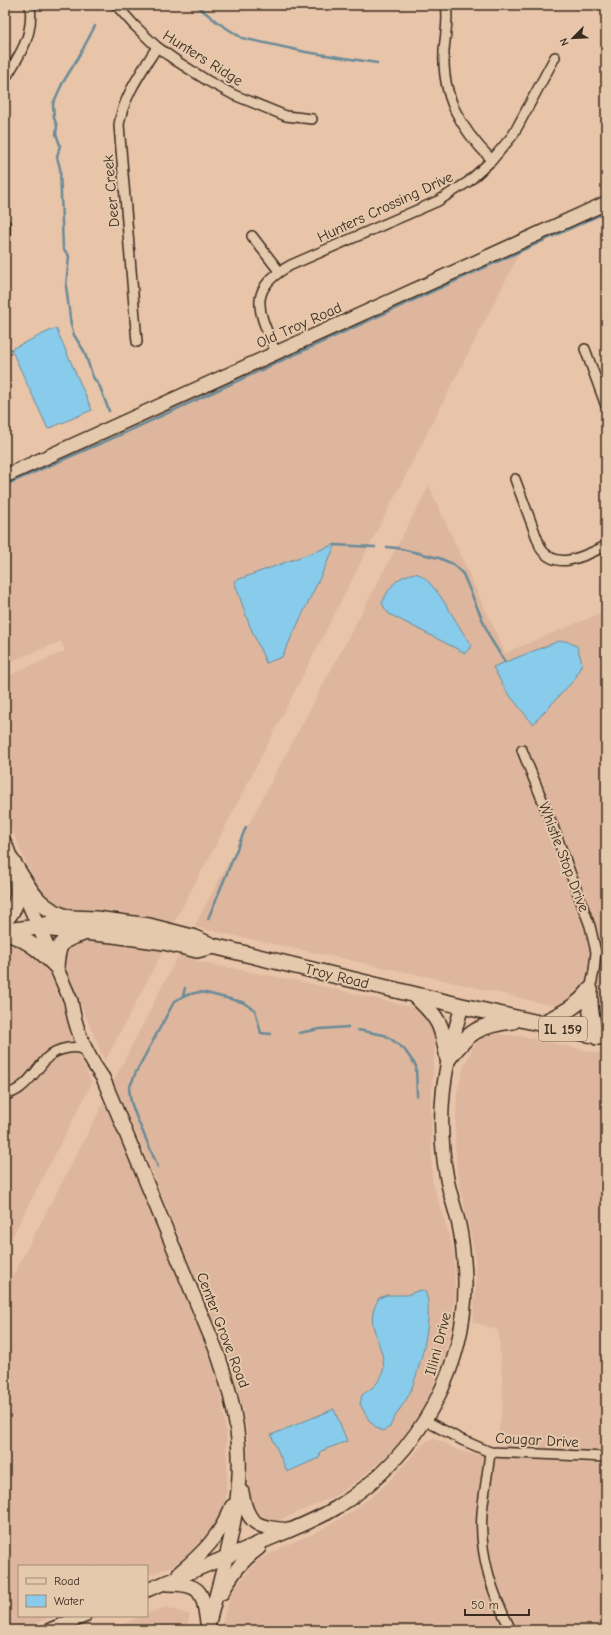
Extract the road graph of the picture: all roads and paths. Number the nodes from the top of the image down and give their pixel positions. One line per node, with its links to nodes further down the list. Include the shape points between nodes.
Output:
1 (30, 5): 6 (street, via 28,39)
2 (116, 5): 4 (street, Hunters Ridge)
3 (446, 5): 8 (street, via 444,68 451,102 466,131)
4 (157, 47): 7 (street, Hunters Ridge, via 234,95 286,116); 14 (street, Deer Creek, via 131,92 119,125)
5 (555, 57): 8 (street, Hunters Crossing Drive, via 520,124)
6 (5, 79)
7 (312, 119)
8 (492, 160): 13 (street, Hunters Crossing Drive, via 468,182 438,201)
9 (606, 203): 16 (street, Old Troy Road)
10 (5, 224): 12 (street)
11 (252, 236): 13 (street)
12 (5, 237)
13 (279, 271): 16 (street, Hunters Crossing Drive, via 263,286 260,304 260,313)
14 (137, 342)
15 (585, 349): 17 (street)
16 (276, 353): 18 (street, Old Troy Road)
17 (606, 406)
18 (5, 476)
19 (515, 479): 20 (street, via 540,549 548,557 562,562 571,561)
20 (606, 546)
21 (522, 750): 31 (street, Whistle Stop Drive, via 590,926 596,952)
22 (5, 843): 23 (street, Center Grove Road)
23 (13, 864): 24 (main road, via 40,903 50,911); 25 (main road, via 18,897 13,910); 26 (street, Center Grove Road)
24 (68, 918): 26 (main road, Troy Road); 29 (main road, Troy Road, via 150,926 192,937)
25 (5, 920)
26 (39, 927): 27 (main road, Troy Road); 28 (main road, Troy Road); 30 (street, Center Grove Road)
27 (5, 932): 30 (main road, via 34,945)
28 (86, 932): 29 (main road, Troy Road, via 164,942 197,950); 30 (main road, via 62,942)
29 (213, 946): 32 (main road, Troy Road)
30 (56, 966): 33 (street, Center Grove Road)
31 (590, 990): 36 (main road, via 573,1008); 37 (main road, Whistle Stop Drive, via 591,1017)
32 (413, 994): 34 (main road, Troy Road); 38 (main road, via 435,1015 440,1024)
33 (71, 1001): 39 (street, Center Grove Road, via 73,1017); 40 (street, Center Grove Road, via 92,1039 103,1069)
34 (462, 1006): 35 (main road, IL 159); 38 (street, Illini Drive)
35 (521, 1020): 36 (main road, IL 159); 38 (main road, via 500,1022 475,1031)
36 (541, 1024): 37 (main road, IL 159)
37 (601, 1037)
38 (448, 1059): 42 (street, Illini Drive, via 441,1100 442,1143 448,1185 460,1229 465,1294 462,1327 448,1376)
39 (94, 1066): 40 (street, Center Grove Road); 41 (street, via 86,1051 78,1047 55,1053 49,1056 21,1087)
40 (103, 1078): 45 (street, Center Grove Road, via 226,1377 237,1430)
41 (5, 1096)
42 (426, 1421): 43 (street, Cougar Drive); 46 (street, Illini Drive, via 382,1472 334,1509)
43 (490, 1452): 44 (street, Cougar Drive); 53 (street, via 482,1514 484,1556 495,1596)
44 (606, 1457)
45 (239, 1480): 46 (street, via 245,1507 253,1521 267,1528); 47 (street, Center Grove Road, via 234,1526); 48 (street, via 228,1517 219,1532 208,1547)
46 (292, 1530): 47 (street, Illini Drive); 51 (street, via 270,1541 243,1560 226,1586)
47 (227, 1557): 48 (street, Illini Drive); 51 (street, Center Grove Road)
48 (167, 1582): 49 (street, Illini Drive); 51 (street, via 197,1589 204,1603)
49 (148, 1590)
50 (82, 1617): 52 (street)
51 (208, 1624)
52 (50, 1630)
53 (511, 1630)

